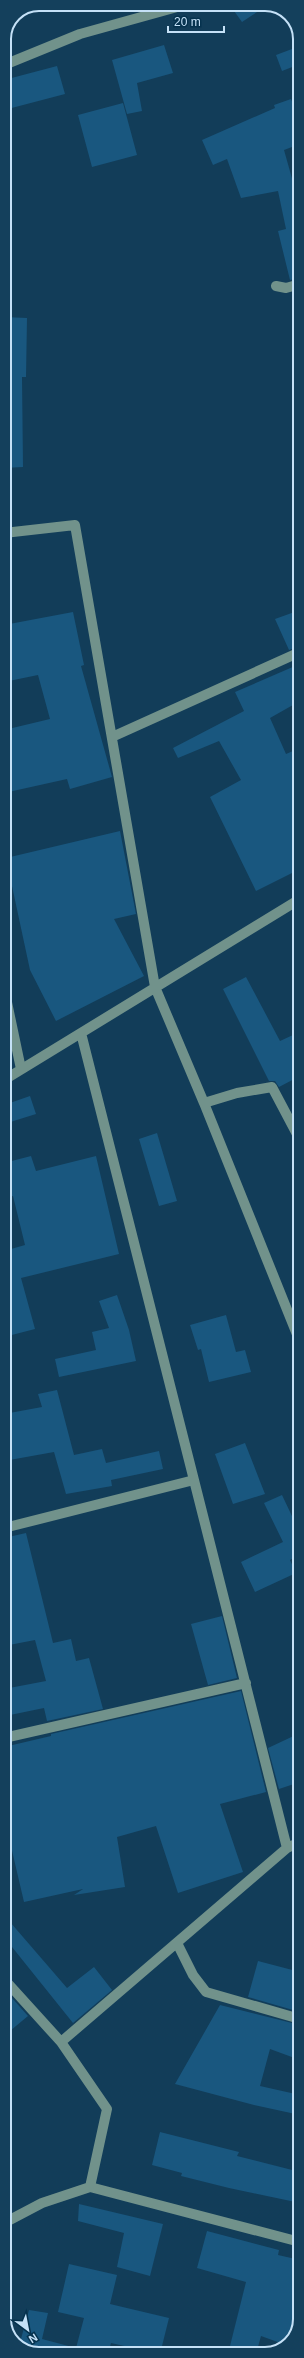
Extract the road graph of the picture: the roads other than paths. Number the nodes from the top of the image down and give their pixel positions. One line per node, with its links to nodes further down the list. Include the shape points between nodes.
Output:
1 (163, 11): 2 (street, via 80,34)
2 (11, 62)
3 (276, 286): 4 (street)
4 (293, 286)
5 (11, 532): 7 (street, via 75,525)
6 (293, 655): 7 (street)
7 (112, 737): 9 (street)
8 (293, 903): 9 (street)
9 (156, 987): 11 (street); 14 (street)
10 (11, 1021): 12 (street)
11 (81, 1033): 12 (street); 17 (street)
12 (21, 1069): 13 (street)
13 (11, 1075)
14 (204, 1103): 15 (street, via 237,1093 272,1087); 16 (street)
15 (293, 1127)
16 (293, 1325)
17 (194, 1480): 18 (street); 19 (street)
18 (11, 1526)
19 (246, 1683): 20 (street); 22 (street)
20 (11, 1736)
21 (293, 1845): 22 (street)
22 (287, 1848): 23 (street)
23 (177, 1942): 25 (street, via 193,1975 206,1992); 26 (street)
24 (11, 1987): 26 (street)
25 (293, 2018)
26 (61, 2042): 27 (street, via 107,2109)
27 (90, 2187): 28 (street, via 42,2203); 29 (street)
28 (11, 2219)
29 (293, 2240)

